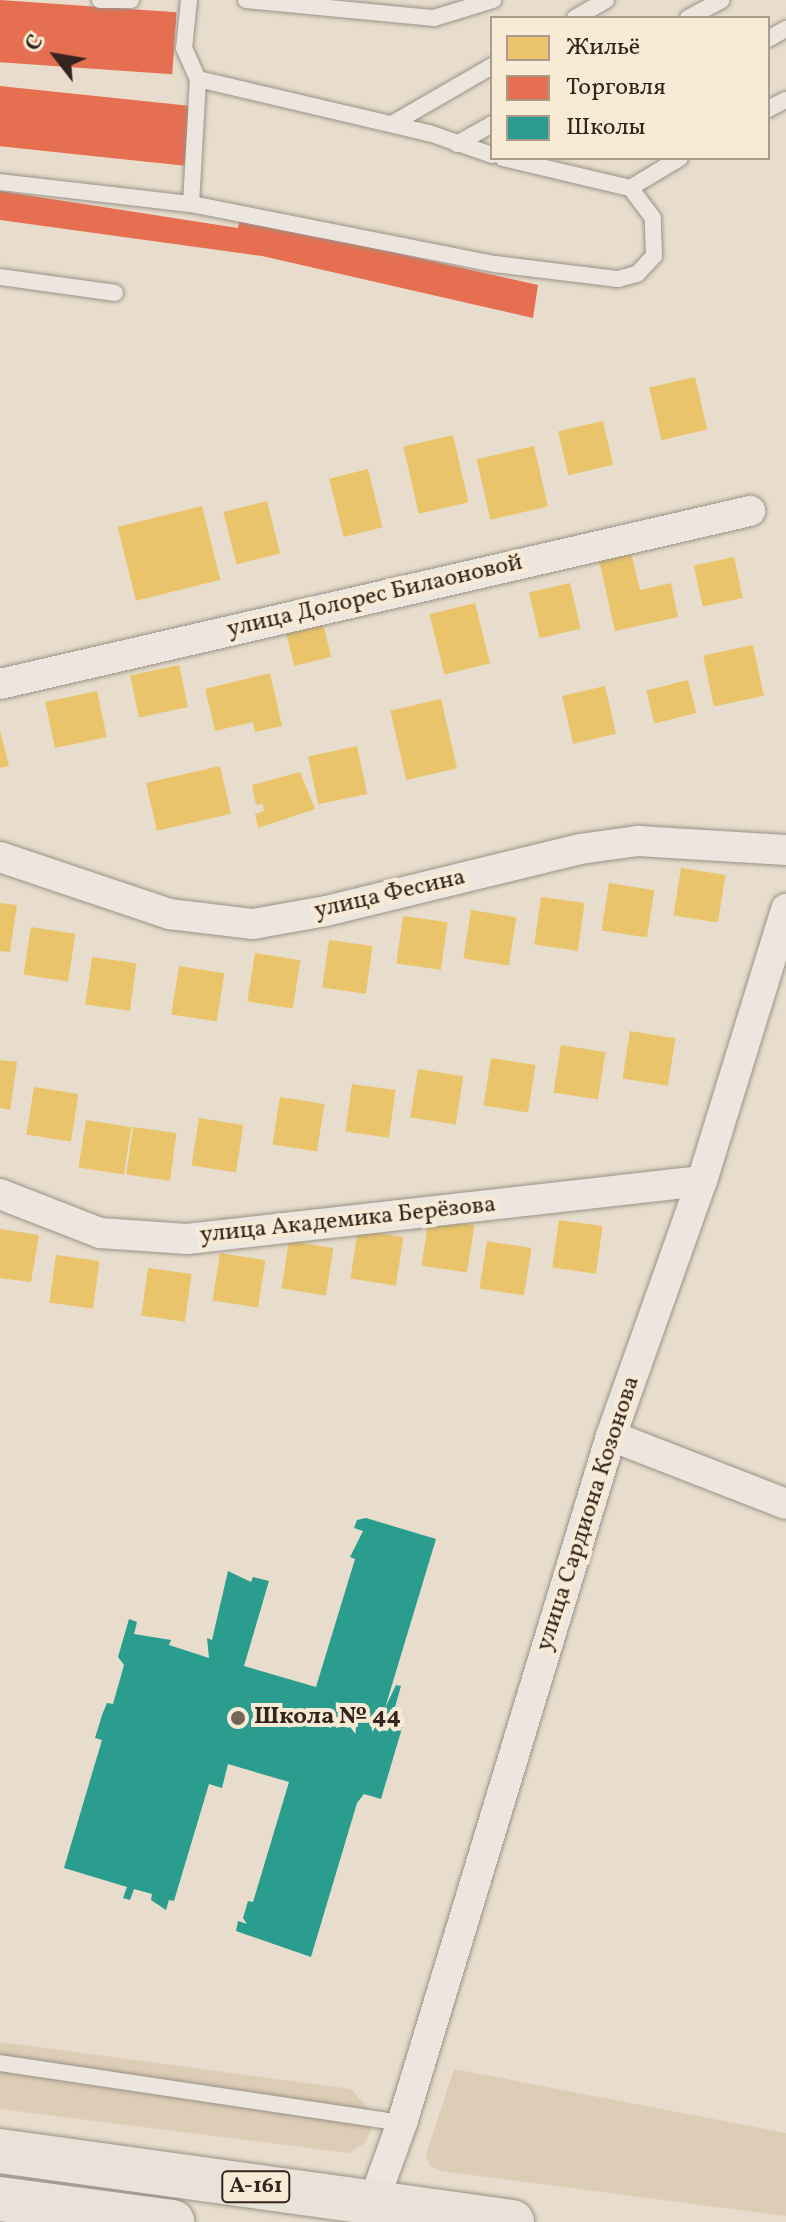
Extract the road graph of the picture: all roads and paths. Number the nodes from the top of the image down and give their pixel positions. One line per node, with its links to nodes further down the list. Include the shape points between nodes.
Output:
1 (100, 0): 2 (lane)
2 (131, 0)
3 (189, 0): 11 (lane, via 184,48)
4 (246, 0): 5 (lane, via 434,18)
5 (493, 0)
6 (606, 0): 8 (lane)
7 (722, 0): 9 (lane)
8 (578, 16)
9 (692, 16)
10 (490, 67): 12 (lane)
11 (198, 79): 12 (lane); 22 (lane)
12 (392, 124): 14 (lane)
13 (490, 125): 14 (lane)
14 (457, 144): 15 (lane)
15 (490, 154)
16 (510, 160): 19 (lane)
17 (552, 160): 19 (lane)
18 (677, 160): 21 (lane)
19 (538, 168): 21 (lane)
20 (0, 182): 22 (lane)
21 (630, 188): 22 (lane, via 653,218 654,256 637,274 618,279 495,264)
22 (191, 204)
23 (0, 277): 24 (lane)
24 (115, 293)
25 (750, 511): 26 (street, улица Долорес Билаоновой)
26 (0, 684)
27 (786, 850): 28 (street, улица Фесина, via 638,841 580,849 253,924 169,914)
28 (0, 857)
29 (786, 909): 30 (street, улица Сардиона Козонова)
30 (702, 1181): 31 (street, улица Академика Берёзова, via 187,1239 100,1233); 32 (street, улица Сардиона Козонова)
31 (0, 1194)
32 (611, 1436): 33 (street); 35 (street, улица Сардиона Козонова)
33 (786, 1504)
34 (0, 2063): 35 (lane)
35 (402, 2123): 38 (street, улица Сардиона Козонова)
36 (0, 2151): 38 (highway, А-161)
37 (0, 2199): 39 (highway)
38 (373, 2203): 40 (highway, А-161)
39 (172, 2222)
40 (512, 2222)

